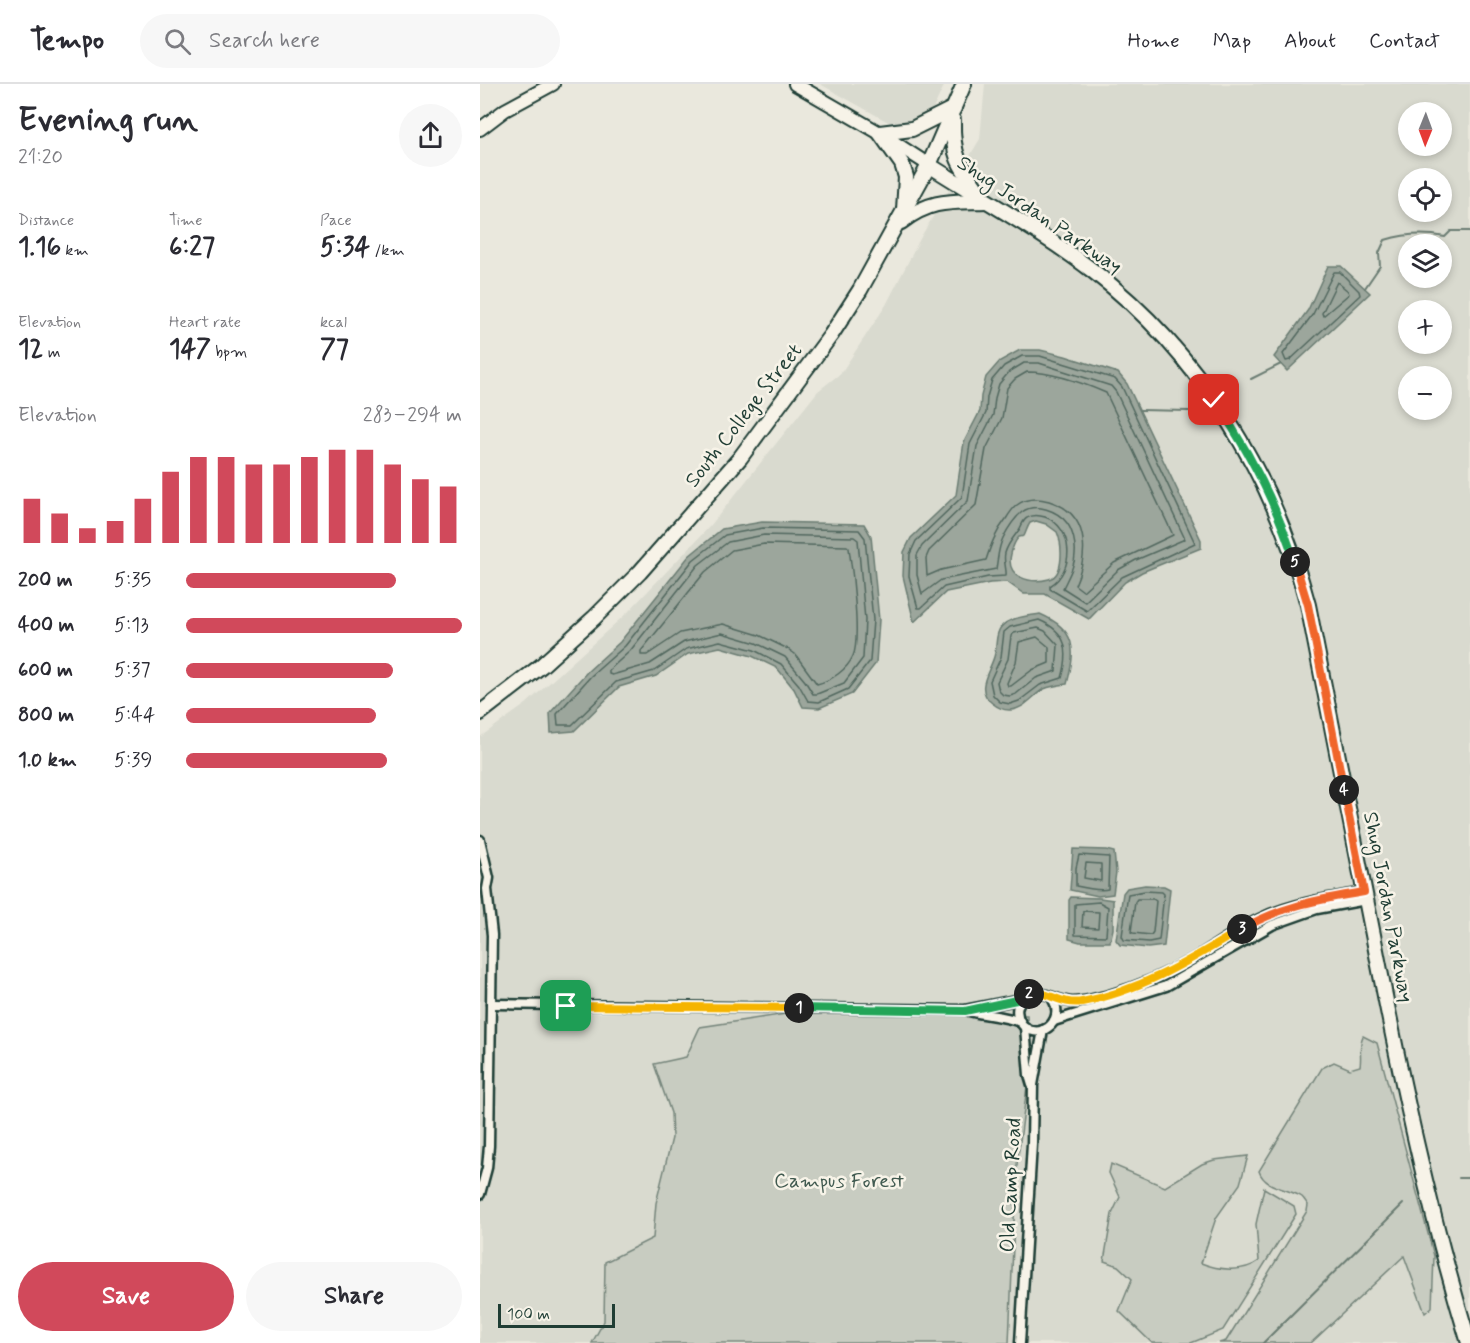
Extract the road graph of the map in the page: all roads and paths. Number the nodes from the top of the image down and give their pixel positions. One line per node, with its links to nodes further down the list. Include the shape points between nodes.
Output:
1 (553, 84): 5 (main road, via 505,110)
2 (795, 84): 6 (main road)
3 (964, 84): 4 (main road, South College Street)
4 (954, 108): 6 (main road, via 912,129); 7 (main road, South College Street); 8 (main road, via 957,161)
5 (480, 129)
6 (880, 133): 7 (main road); 9 (main road, via 902,164 906,177)
7 (929, 165): 8 (main road, Shug Jordan Parkway); 9 (main road, South College Street)
8 (986, 201): 10 (main road, via 927,206); 15 (main road, Shug Jordan Parkway, via 1094,272 1142,315 1208,391 1248,453 1272,501 1301,578)
9 (904, 212): 10 (main road, South College Street)
10 (897, 225): 11 (main road, South College Street, via 831,336 718,484 594,618)
11 (480, 713)
12 (480, 840): 14 (street, via 489,878)
13 (480, 879): 14 (street)
14 (487, 889): 18 (street, via 492,935)
15 (1365, 896): 16 (street, via 1301,903 1278,911 1176,969 1114,993 1081,1002); 20 (street, via 1272,925 1166,986); 26 (main road, Shug Jordan Parkway, via 1424,1180)
16 (1052, 998): 17 (street, via 1033,992); 20 (street, via 1057,1009)
17 (1021, 999): 19 (street); 21 (street, via 1017,1011)
18 (491, 1004): 19 (street); 24 (street, via 489,1146)
19 (965, 1011): 21 (street, via 1000,1016)
20 (1054, 1021): 22 (street)
21 (1023, 1025): 22 (street); 23 (street)
22 (1043, 1030): 23 (street, Old Camp Road)
23 (1033, 1085): 25 (street, Old Camp Road)
24 (480, 1194)
25 (1020, 1343)
26 (1469, 1343)

